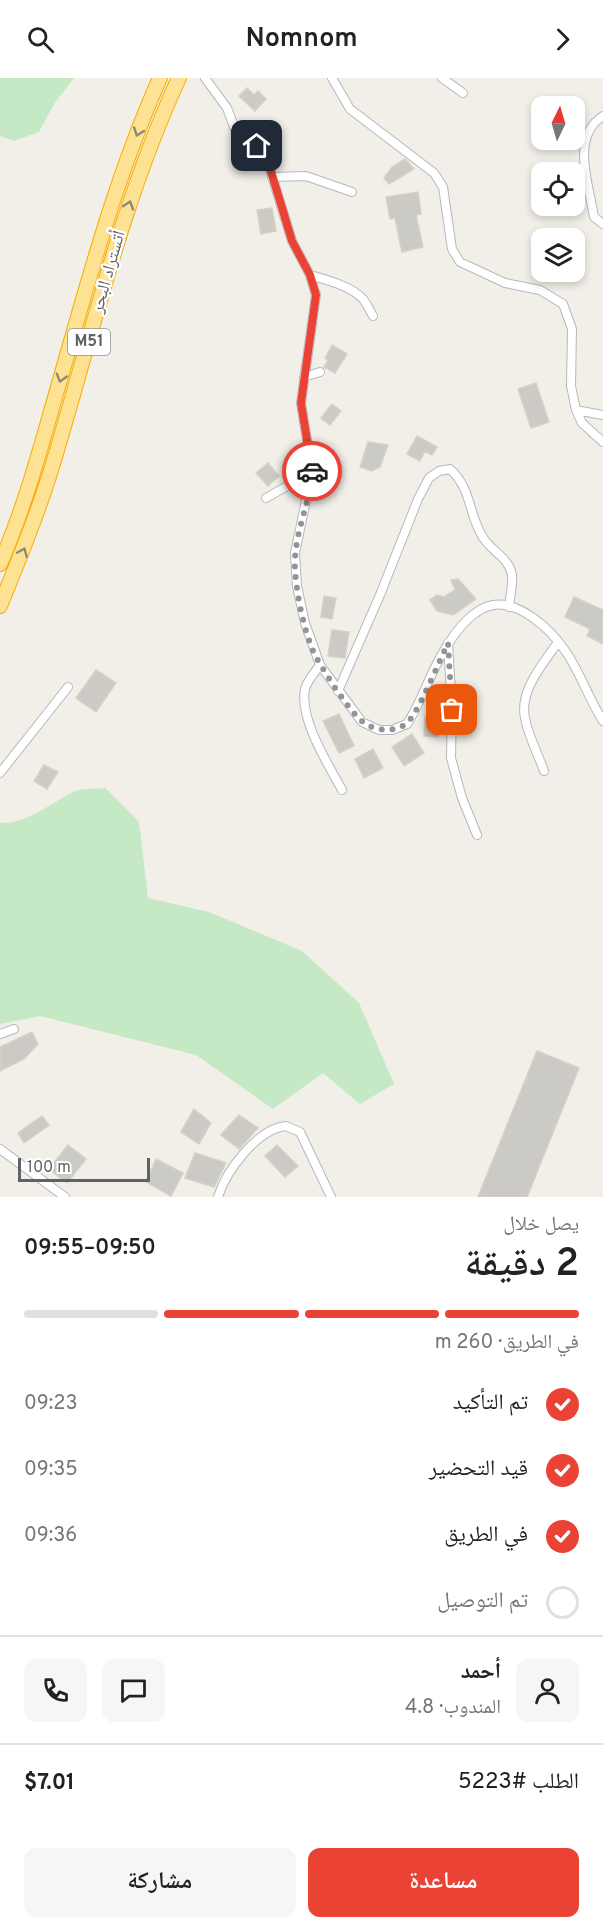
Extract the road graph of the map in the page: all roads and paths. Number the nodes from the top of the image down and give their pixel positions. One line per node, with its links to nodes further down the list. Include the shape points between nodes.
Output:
1 (160, 78): 20 (highway, أتستراد البحر / M51, one-way to 20, via 117,192 37,459)
2 (179, 78): 21 (highway, أتستراد البحر / M51, one-way to 2, via 31,532 55,459 127,210)
3 (205, 78): 8 (street, via 227,108 238,137 263,150)
4 (332, 78): 15 (street, via 355,114 434,173 443,187 452,249 460,262 505,283 540,290 562,304 572,329 571,386)
5 (442, 78): 6 (street)
6 (463, 93)
7 (603, 116): 10 (street, via 594,122 583,146 594,217)
8 (272, 177): 9 (street, via 318,178); 11 (street, via 292,241)
9 (352, 192)
10 (603, 224)
11 (310, 275): 12 (street, via 353,292 363,299); 14 (street, via 316,305)
12 (373, 316)
13 (320, 372): 14 (street)
14 (304, 377): 18 (street, via 301,415)
15 (576, 410): 16 (street); 17 (street, via 582,423)
16 (603, 415)
17 (603, 442)
18 (312, 472): 19 (street); 25 (street, via 297,540 295,569 304,623)
19 (266, 498)
20 (0, 564)
21 (0, 606)
22 (509, 607): 23 (street, via 539,623); 24 (street, via 494,604 482,609); 27 (street, via 509,566 484,539 468,493 456,475 450,469 439,471 429,478 418,499)
23 (558, 642): 28 (street); 29 (street, via 525,698 524,717)
24 (448, 643): 27 (street, via 407,724 379,730 362,722); 32 (street, via 451,758)
25 (320, 665): 27 (street); 31 (street, via 305,687 304,700 311,729)
26 (68, 687): 30 (street)
27 (338, 691)
28 (603, 721)
29 (544, 771)
30 (0, 773)
31 (342, 790)
32 (477, 835)
33 (14, 1029): 34 (street)
34 (0, 1034)
35 (0, 1149): 36 (street)
36 (65, 1197)
37 (218, 1197): 38 (street, via 225,1179 248,1149 269,1131 286,1126 300,1132)
38 (332, 1197)

